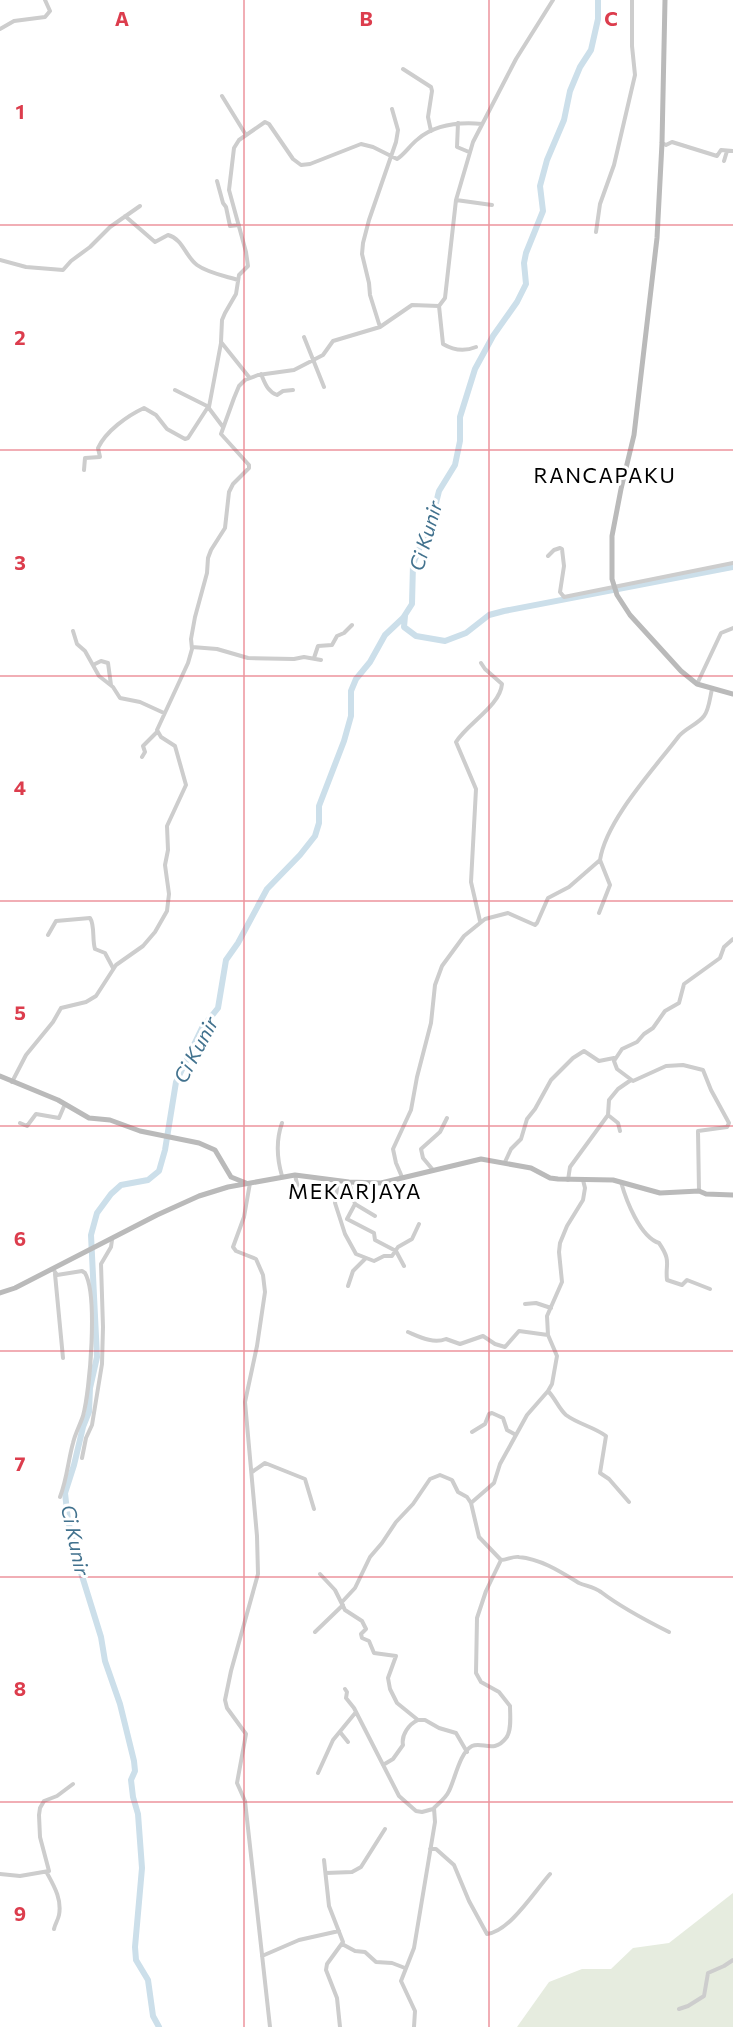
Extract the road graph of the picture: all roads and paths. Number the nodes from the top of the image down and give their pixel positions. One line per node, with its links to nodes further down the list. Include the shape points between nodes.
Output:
1 (553, 0): 10 (street)
2 (632, 0): 25 (street, via 634,75)
3 (665, 0): 13 (street)
4 (47, 1): 5 (street, via 50,11 45,17 14,21)
5 (0, 29)
6 (403, 69): 11 (street, via 431,87)
7 (222, 96): 12 (street)
8 (392, 109): 17 (street, via 398,130)
9 (458, 123): 10 (street); 11 (street); 16 (street, via 457,147)
10 (482, 124): 16 (street)
11 (431, 131): 17 (street, via 418,138 399,158)
12 (246, 135): 17 (street, via 259,124 267,123 292,159 301,165 361,144); 24 (street, via 234,148 229,185)
13 (662, 143): 14 (street, via 672,142 717,156 721,150); 44 (street, via 657,238 634,435 612,536)
14 (727, 151): 15 (street); 18 (street)
15 (733, 151)
16 (469, 152): 20 (street)
17 (391, 158): 29 (street, via 369,220 362,254)
18 (724, 161)
19 (217, 181): 24 (street, via 230,226)
20 (456, 200): 21 (street); 28 (street, via 445,298)
21 (492, 205)
22 (140, 206): 23 (street)
23 (125, 216): 26 (street, via 63,270); 27 (street, via 155,242 168,235 174,237 195,264)
24 (239, 225): 27 (street, via 248,266)
25 (596, 232)
26 (0, 260)
27 (238, 280): 31 (street, via 237,294 222,320)
28 (439, 306): 29 (street, via 412,305); 32 (street, via 443,344 458,350)
29 (380, 327): 33 (street, via 333,341)
30 (304, 337): 33 (street)
31 (221, 342): 35 (street); 39 (street)
32 (476, 347)
33 (314, 361): 34 (street, via 294,370); 36 (street)
34 (261, 374): 35 (street); 38 (street, via 273,394)
35 (249, 377): 40 (street, via 239,386)
36 (324, 387)
37 (175, 390): 39 (street)
38 (293, 390)
39 (208, 407): 40 (street); 41 (street, via 186,439 167,429 147,408 140,409 104,438 98,448 100,458 85,458)
40 (223, 427): 48 (street, via 222,436 249,468 229,492 225,528 208,558)
41 (84, 470)
42 (548, 556): 44 (street, via 561,549 563,597)
43 (733, 563): 44 (street)
44 (614, 588): 53 (street, via 638,625)
45 (352, 625): 49 (street, via 332,645 318,646)
46 (733, 628): 53 (street, via 721,633)
47 (74, 631): 52 (street, via 77,644)
48 (192, 647): 49 (street, via 248,658); 57 (street, via 184,675)
49 (314, 658): 50 (street)
50 (321, 660)
51 (481, 663): 62 (street, via 502,684 501,692 456,742 476,789 471,882)
52 (93, 665): 54 (street); 54 (street, via 108,663)
53 (697, 684): 55 (street)
54 (111, 685): 57 (street, via 122,699)
55 (712, 689): 56 (street); 60 (street, via 706,714 684,732 632,798 612,828)
56 (733, 694)
57 (164, 713): 58 (street)
58 (157, 732): 59 (street, via 143,746); 65 (street, via 175,746 186,785 166,830 168,908 143,946)
59 (142, 757)
60 (600, 860): 61 (street, via 610,885); 62 (street, via 548,898 535,925 508,913)
61 (599, 913)
62 (480, 922): 80 (street, via 452,952 435,985 431,1023 411,1110 393,1149)
63 (48, 935): 65 (street, via 56,921 90,918 95,949 105,953)
64 (733, 939): 66 (street, via 720,958 684,984 679,1003 665,1011 653,1028)
65 (113, 968): 69 (street, via 93,998 61,1008 26,1055)
66 (615, 1058): 68 (street, via 616,1067); 76 (street, via 599,1061 584,1051 555,1075)
67 (0, 1076): 69 (street)
68 (631, 1080): 71 (street, via 609,1100); 87 (street, via 670,1066 703,1070 729,1123 727,1128 698,1131)
69 (12, 1082): 70 (street)
70 (65, 1104): 73 (street, via 57,1118 36,1114 27,1126); 86 (street, via 91,1119 110,1120 140,1131 199,1143 215,1150 231,1177)
71 (608, 1115): 75 (street, via 618,1123); 81 (street, via 570,1167)
72 (447, 1118): 77 (street, via 440,1132 421,1149)
73 (20, 1123)
74 (282, 1123): 79 (street, via 278,1137)
75 (620, 1131)
76 (505, 1162): 77 (street, via 473,1160); 81 (street, via 531,1168 550,1178)
77 (433, 1171): 80 (street)
78 (295, 1175): 79 (street); 83 (street); 88 (street)
79 (282, 1176): 86 (street)
80 (402, 1177): 84 (street, via 381,1183)
81 (568, 1180): 82 (street)
82 (584, 1180): 85 (street); 102 (street, via 583,1200 560,1243 562,1282)
83 (338, 1181): 84 (street); 95 (street, via 334,1200 344,1232 355,1253)
84 (349, 1182): 90 (street)
85 (621, 1182): 87 (street, via 660,1193); 99 (street, via 645,1233 664,1251 669,1265 667,1280 682,1285 687,1280)
86 (248, 1183): 93 (street, via 199,1196); 110 (street, via 244,1217 233,1247 255,1259 265,1289 245,1402)
87 (699, 1191): 89 (street)
88 (300, 1192)
89 (733, 1195)
90 (356, 1204): 91 (street); 94 (street, via 347,1216 348,1221 365,1227 374,1233 375,1240)
91 (375, 1216)
92 (419, 1224): 94 (street, via 412,1239)
93 (110, 1241): 97 (street); 109 (street, via 111,1247 101,1264 102,1364)
94 (396, 1251): 95 (street, via 375,1261); 96 (street)
95 (366, 1258): 98 (street, via 353,1271)
96 (404, 1266)
97 (54, 1272): 100 (street); 105 (street); 111 (street, via 85,1273 91,1310 90,1368 84,1406)
98 (348, 1286)
99 (710, 1289)
100 (0, 1293)
101 (525, 1304): 102 (street)
102 (551, 1308): 104 (street, via 547,1316)
103 (408, 1332): 104 (street, via 433,1341 446,1339 460,1344 483,1336 505,1347 519,1331)
104 (548, 1335): 106 (street, via 557,1356)
105 (63, 1358)
106 (548, 1391): 108 (street, via 531,1409); 112 (street, via 564,1413 605,1435 600,1473)
107 (472, 1432): 108 (street, via 485,1424 492,1413 503,1418 508,1431)
108 (516, 1435): 113 (street, via 494,1483)
109 (82, 1458)
110 (252, 1472): 114 (street, via 265,1463 305,1479); 140 (street, via 258,1574 225,1700 246,1734 237,1783 244,1801)
111 (60, 1497)
112 (629, 1502)
113 (471, 1503): 115 (street, via 477,1533); 117 (street, via 458,1492 452,1480 440,1475 430,1479 370,1557)
114 (314, 1509)
115 (501, 1560): 119 (street, via 516,1557 543,1563); 125 (street, via 477,1618 476,1673 481,1682 509,1702 509,1732 496,1745 474,1745)
116 (320, 1574): 117 (street)
117 (342, 1604): 118 (street); 122 (street, via 366,1625 362,1638 369,1641 375,1654 395,1655 388,1678 390,1689 397,1703)
118 (315, 1632)
119 (669, 1632)
120 (345, 1689): 121 (street)
121 (356, 1712): 123 (street); 126 (street)
122 (418, 1720): 125 (street, via 456,1733); 126 (street, via 407,1729 403,1745 393,1759)
123 (340, 1732): 124 (street); 127 (street)
124 (348, 1742)
125 (466, 1752): 129 (street, via 449,1791)
126 (383, 1765): 129 (street, via 399,1796 412,1809 422,1812)
127 (318, 1773)
128 (73, 1784): 133 (street, via 44,1801 40,1808 40,1837 50,1869)
129 (434, 1808): 131 (street)
130 (385, 1829): 134 (street, via 361,1867 352,1872)
131 (430, 1849): 136 (street, via 436,1849 454,1865 487,1934 508,1923); 142 (street, via 414,1948)
132 (324, 1860): 134 (street)
133 (47, 1873): 135 (street); 137 (street, via 60,1903)
134 (326, 1873): 138 (street, via 329,1905)
135 (0, 1874)
136 (550, 1874)
137 (54, 1929)
138 (339, 1931): 139 (street); 140 (street, via 299,1940)
139 (342, 1944): 142 (street, via 365,1952 376,1962); 145 (street, via 326,1970 337,1998)
140 (262, 1956): 144 (street)
141 (733, 1960): 143 (street, via 708,1972 704,1996)
142 (405, 1968): 146 (street, via 401,1981 415,2011)
143 (679, 2009)
144 (270, 2027)
145 (340, 2027)
146 (414, 2027)

